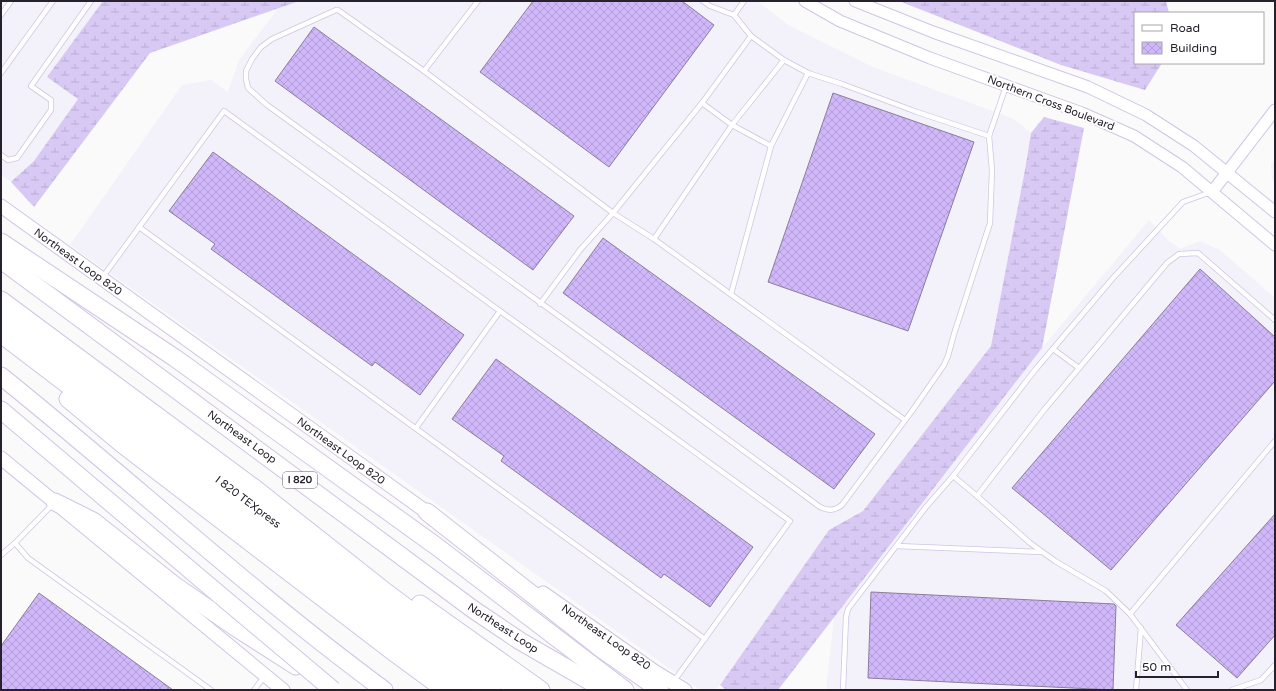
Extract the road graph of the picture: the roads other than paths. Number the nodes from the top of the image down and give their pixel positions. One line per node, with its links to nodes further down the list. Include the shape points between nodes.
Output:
1 (11, 1): 9 (lane)
2 (53, 1): 15 (lane)
3 (92, 1): 22 (lane, via 31,86 51,100 51,110 17,158 8,160)
4 (478, 1): 13 (lane)
5 (703, 1): 10 (lane)
6 (744, 1): 10 (lane)
7 (805, 1): 16 (street, Northern Cross Boulevard, via 840,21 930,58)
8 (855, 1): 23 (street, via 933,32 1088,87 1146,115 1194,146)
9 (1, 15)
10 (734, 15): 11 (lane)
11 (751, 36): 12 (lane); 17 (lane)
12 (784, 60): 14 (lane); 19 (lane)
13 (424, 71): 26 (lane); 36 (lane, via 336,10 272,39 261,47 246,71 246,78 248,88 267,105)
14 (808, 73): 20 (lane); 21 (lane)
15 (1, 74)
16 (1006, 85): 20 (lane); 24 (street, Northern Cross Boulevard, via 1082,113 1134,136 1182,167)
17 (702, 103): 19 (lane); 26 (lane)
18 (1275, 110): 23 (street)
19 (732, 126): 21 (lane); 29 (lane)
20 (989, 136): 46 (lane, via 992,170 990,223 948,356)
21 (771, 146): 34 (lane)
22 (1, 155)
23 (1227, 173): 24 (street); 27 (street)
24 (1212, 192): 31 (street, Northern Cross Boulevard); 42 (lane, via 1183,202 1113,278)
25 (1, 206): 33 (main road, Northeast Loop 820)
26 (613, 212): 29 (lane); 36 (lane, via 580,250)
27 (1275, 212)
28 (139, 227): 33 (lane); 37 (lane, via 224,111); 47 (lane)
29 (654, 239): 34 (lane)
30 (1, 242): 79 (highway, via 175,358 436,546)
31 (1275, 245)
32 (1, 260): 78 (highway, Northeast Loop / I 820, via 474,610)
33 (102, 279): 54 (main road, Northeast Loop 820)
34 (730, 294): 46 (lane)
35 (1, 300): 51 (highway)
36 (540, 304): 46 (lane, via 827,510 835,510 842,505)
37 (500, 311): 47 (lane); 61 (lane, via 790,521)
38 (1, 317): 75 (highway, I 820 TEXpress)
39 (1275, 320): 43 (lane, via 1198,253 1178,254 1166,263)
40 (1, 334): 74 (highway, I 820 TEXpress)
41 (1, 344): 62 (highway, via 122,444)
42 (1053, 349): 43 (lane); 50 (lane)
43 (1079, 368): 52 (lane)
44 (1, 376): 71 (highway, via 215,555)
45 (1, 410): 69 (highway, bridge)
46 (905, 420)
47 (416, 428): 61 (lane)
48 (1275, 441): 59 (lane)
49 (1, 458): 53 (main road)
50 (953, 476): 52 (lane); 56 (lane)
51 (253, 488): 76 (highway); 77 (highway, via 402,590)
52 (977, 496): 57 (lane)
53 (55, 502): 55 (lane); 64 (main road); 70 (highway, via 93,521 174,585 291,663)
54 (427, 512): 65 (highway, via 596,645)
55 (15, 543): 58 (lane); 66 (lane, via 28,558)
56 (897, 546): 57 (lane); 81 (lane, via 848,609)
57 (1042, 552): 59 (lane, via 1106,591)
58 (1, 555)
59 (1130, 614): 60 (lane)
60 (1141, 628): 82 (lane); 83 (lane)
61 (705, 638): 65 (lane)
62 (392, 651): 72 (highway, via 411,674); 73 (highway)
63 (1275, 665): 84 (lane, via 1261,680)
64 (265, 676): 67 (lane); 68 (main road)
65 (666, 686): 80 (main road)
66 (211, 690)
67 (254, 690)
68 (283, 690)
69 (333, 690)
70 (337, 690)
71 (384, 690)
72 (430, 690)
73 (445, 690)
74 (468, 690)
75 (492, 690)
76 (517, 690)
77 (541, 690)
78 (605, 690)
79 (625, 690)
80 (685, 690)
81 (844, 690)
82 (1136, 690)
83 (1187, 690)
84 (1232, 690)

